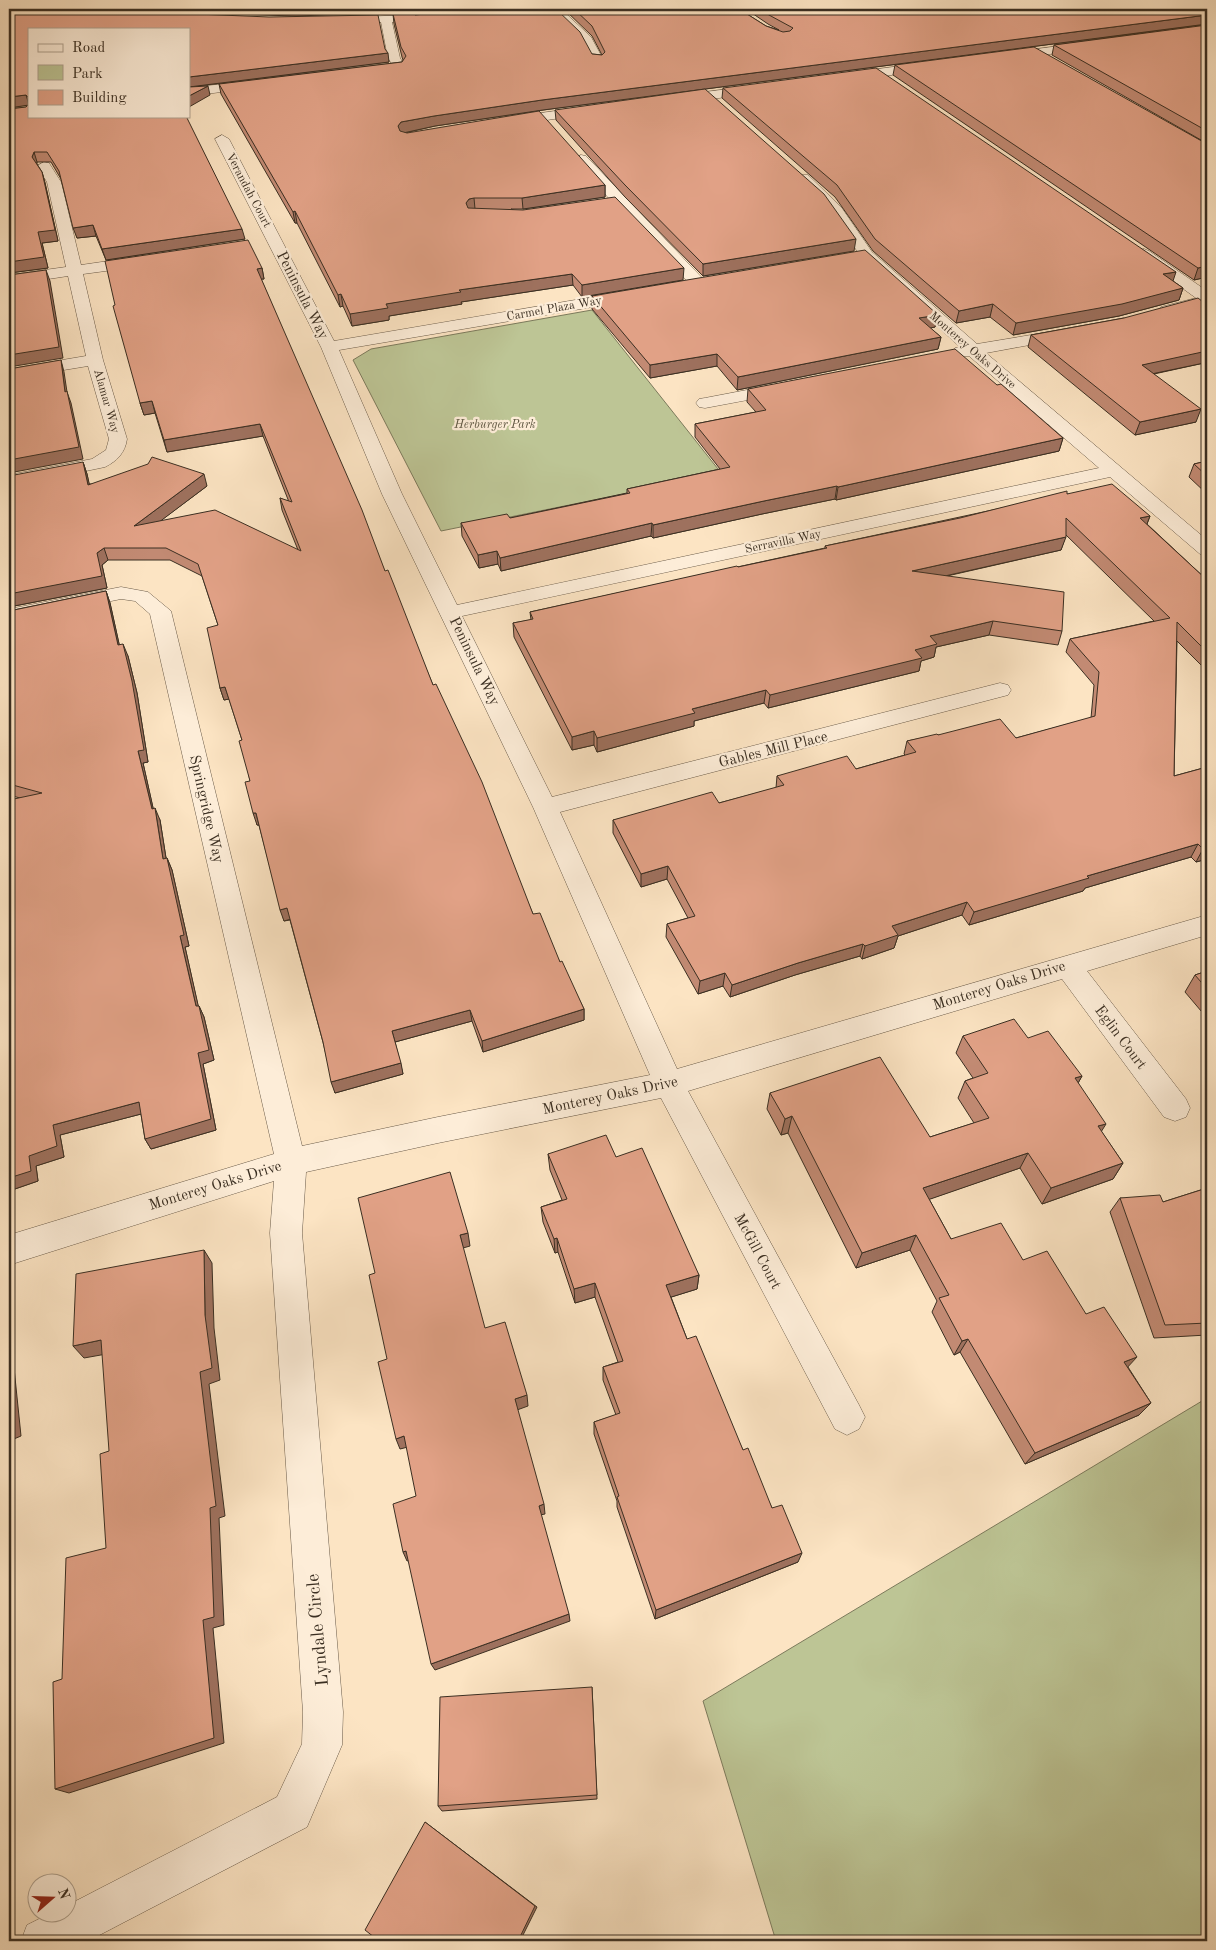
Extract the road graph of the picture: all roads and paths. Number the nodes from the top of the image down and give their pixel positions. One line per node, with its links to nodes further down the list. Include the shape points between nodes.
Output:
1 (504, 9): 3 (street)
2 (555, 9): 8 (street, via 587,39)
3 (386, 19): 4 (street); 11 (street, via 399,67)
4 (334, 21)
5 (1103, 44): 6 (street)
6 (1036, 53): 7 (street); 9 (street)
7 (997, 58)
8 (598, 60)
9 (1054, 62)
10 (948, 64): 12 (street)
11 (351, 73)
12 (878, 73): 13 (street); 15 (street)
13 (832, 79)
14 (275, 82): 17 (street)
15 (895, 84)
16 (775, 87): 18 (street)
17 (190, 92)
18 (710, 96): 19 (street); 21 (street)
19 (661, 102)
20 (602, 109): 22 (street)
21 (724, 109)
22 (543, 116): 23 (street); 24 (street)
23 (489, 124)
24 (556, 131)
25 (222, 139): 31 (street, Verandah Court)
26 (575, 152): 29 (street)
27 (44, 166): 36 (street, Alamar Way, via 54,182)
28 (792, 168): 33 (street, Monterey Oaks Drive, via 836,210)
29 (618, 201): 30 (street); 39 (street)
30 (600, 204)
31 (267, 242): 45 (street, Peninsula Way)
32 (1133, 247): 42 (street)
33 (867, 255): 34 (street); 46 (street, Monterey Oaks Drive)
34 (849, 258)
35 (153, 259): 36 (street)
36 (76, 270): 37 (street); 48 (street, Alamar Way)
37 (9, 280)
38 (717, 281): 39 (street)
39 (699, 284): 40 (street)
40 (679, 287)
41 (650, 292): 45 (street, Carmel Plaza Way)
42 (1207, 299): 43 (street)
43 (1149, 315)
44 (1085, 330): 46 (street)
45 (330, 347): 55 (street, Peninsula Way, via 392,494)
46 (973, 350): 47 (street); 52 (street, Monterey Oaks Drive)
47 (944, 356)
48 (95, 360): 49 (street); 53 (street, Alamar Way, via 118,439 117,448 111,456 81,467)
49 (9, 374)
50 (801, 384): 51 (street)
51 (705, 403)
52 (1114, 470): 54 (street, Monterey Oaks Drive); 55 (street, Serravilla Way)
53 (9, 480)
54 (1207, 550)
55 (452, 612): 58 (street, Peninsula Way)
56 (9, 615): 63 (street, Springridge Way, via 121,592 142,596 160,611)
57 (1000, 690): 58 (street, Gables Mill Place)
58 (545, 807): 61 (street, Peninsula Way)
59 (1207, 924): 60 (street, Monterey Oaks Drive)
60 (1067, 965): 61 (street, Monterey Oaks Drive); 62 (street, Eglin Court)
61 (669, 1084): 63 (street, Monterey Oaks Drive); 65 (street, McGill Court)
62 (1175, 1108)
63 (291, 1162): 64 (street, Monterey Oaks Drive); 66 (street, Lyndale Circle, via 286,1233 324,1712 322,1745 292,1812)
64 (9, 1250)
65 (847, 1417)
66 (43, 1941)

